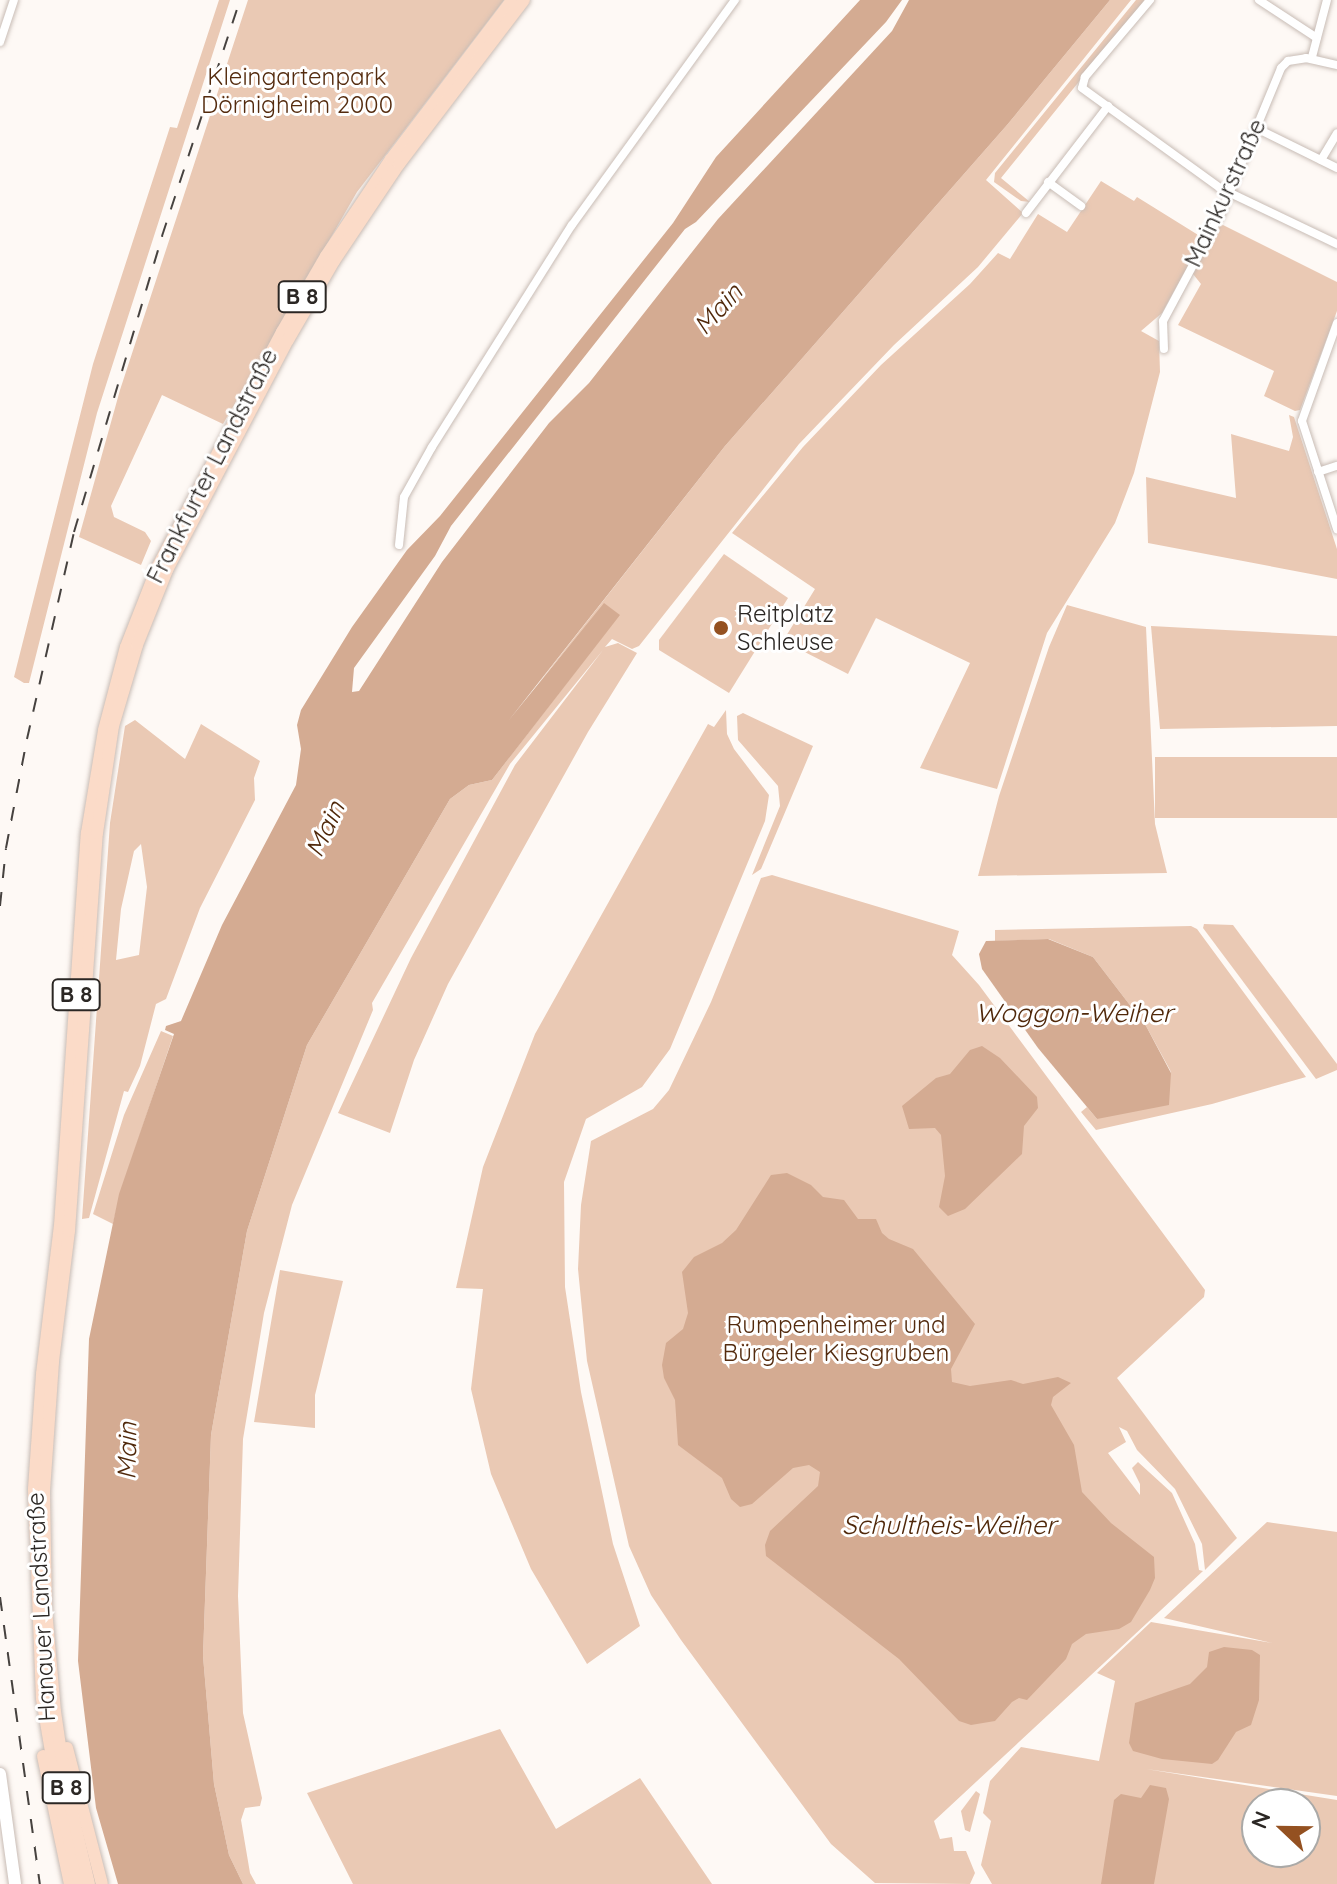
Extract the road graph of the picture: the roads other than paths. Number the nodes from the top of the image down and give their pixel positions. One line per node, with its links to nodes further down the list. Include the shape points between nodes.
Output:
1 (14, 0): 9 (street)
2 (512, 0): 28 (main road, Frankfurter Landstraße / B 8, via 398,149 326,256 187,507)
3 (524, 0): 28 (main road, Frankfurter Landstraße / B 8, via 415,142 334,261 197,506)
4 (735, 0): 27 (street, via 572,225 432,447 404,497)
5 (1150, 0): 12 (street, via 1081,83)
6 (1259, 0): 8 (street)
7 (1327, 0): 8 (street)
8 (1317, 38): 10 (street)
9 (0, 42)
10 (1312, 57): 11 (street); 13 (street, Mainkurstraße, via 1282,66)
11 (1337, 65)
12 (1108, 106): 17 (street); 18 (street)
13 (1256, 128): 15 (street); 18 (street, Mainkurstraße)
14 (1337, 133): 15 (street)
15 (1321, 160): 16 (street)
16 (1337, 168)
17 (1048, 182): 19 (street); 20 (street)
18 (1230, 192): 21 (street); 23 (street, Mainkurstraße, via 1163,321)
19 (1081, 206)
20 (1026, 213)
21 (1337, 244)
22 (1336, 327): 25 (street, via 1302,418)
23 (1164, 349)
24 (1337, 466): 25 (street)
25 (1318, 472): 26 (street)
26 (1337, 529)
27 (399, 545)
28 (141, 620): 29 (main road, Hanauer Landstraße / B 8, via 107,716 91,802 60,1226 42,1374 34,1514); 30 (main road, Hanauer Landstraße / B 8, via 113,726 98,816 69,1231 53,1361 44,1491)
29 (40, 1677): 33 (main road, via 41,1743); 34 (main road, Hanauer Landstraße / B 8, via 52,1765)
30 (53, 1691): 35 (main road, Hanauer Landstraße / B 8, via 66,1787); 36 (main road)
31 (0, 1774): 32 (street)
32 (15, 1884)
33 (70, 1884)
34 (80, 1884)
35 (89, 1884)
36 (102, 1884)

